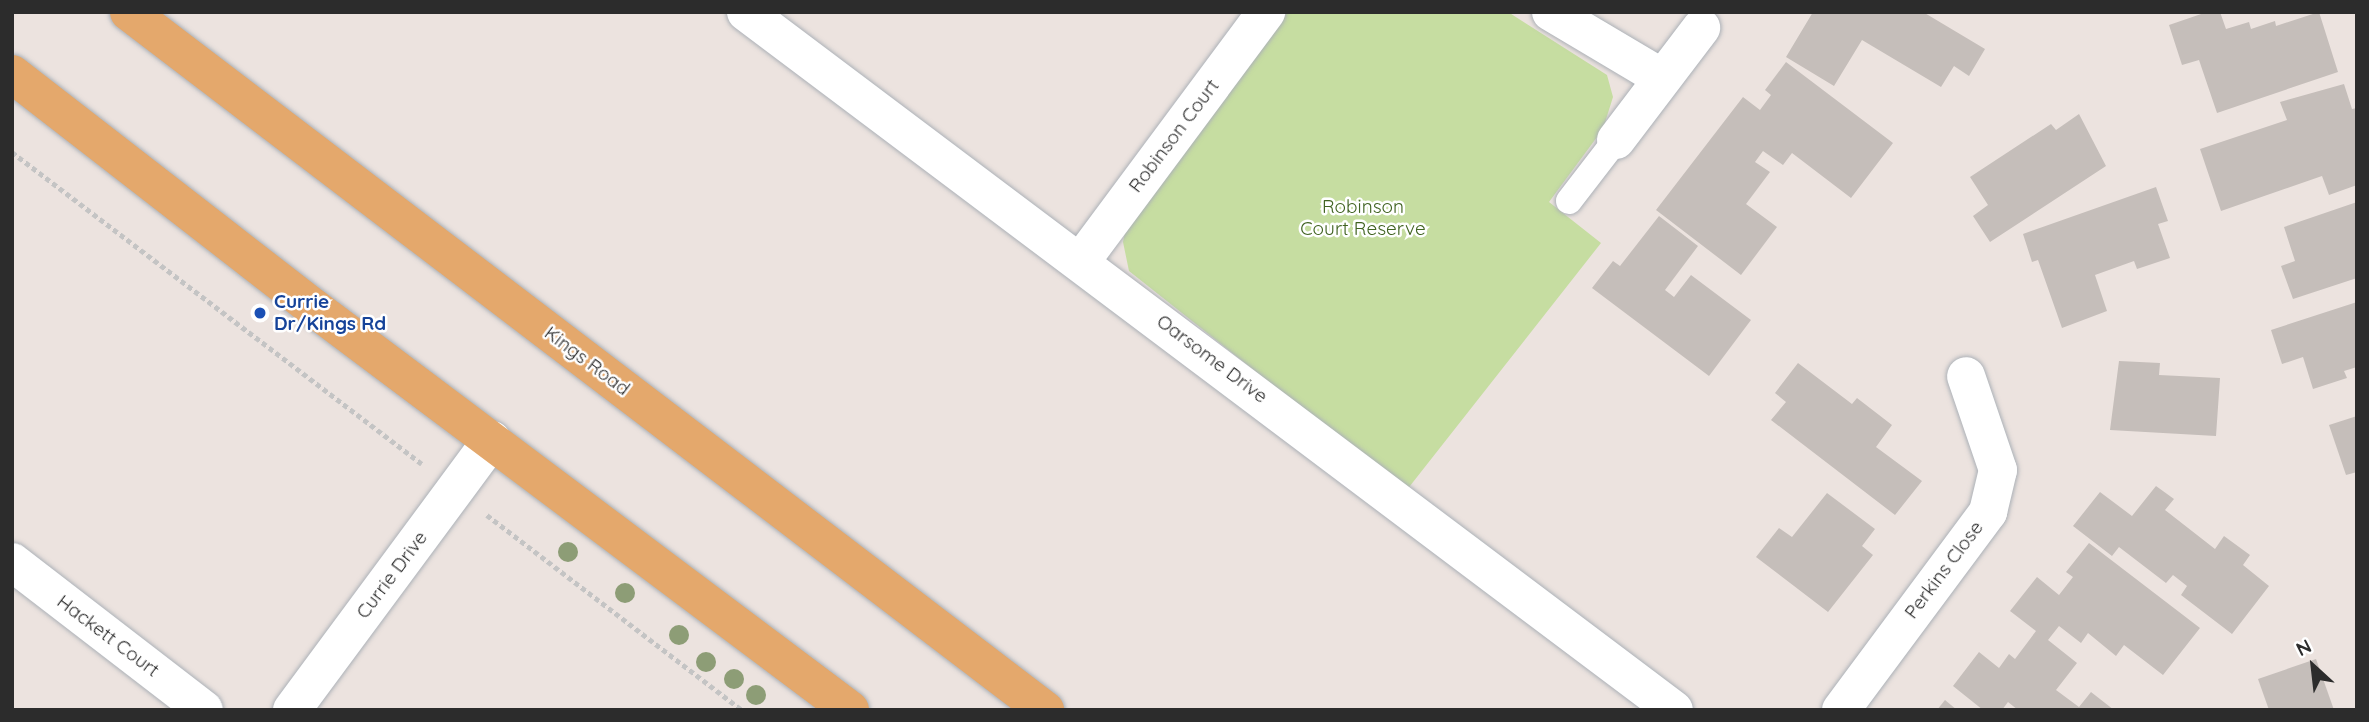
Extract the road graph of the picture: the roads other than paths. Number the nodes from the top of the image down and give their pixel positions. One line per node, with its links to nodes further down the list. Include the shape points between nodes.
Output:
1 (128, 12): 17 (main road, Kings Road)
2 (747, 12): 10 (street, Oarsome Drive)
3 (1266, 12): 10 (street, Robinson Court)
4 (1551, 12): 7 (street)
5 (1707, 20): 7 (street)
6 (12, 74): 12 (main road)
7 (1662, 78): 8 (street)
8 (1616, 140): 9 (lane)
9 (1569, 201)
10 (1082, 260): 18 (street, Oarsome Drive)
11 (1966, 376): 19 (street, Perkins Close, via 1998,470 1988,512)
12 (492, 440): 15 (street, Currie Drive); 16 (main road)
13 (12, 562): 14 (street, Hackett Court)
14 (204, 710)
15 (292, 710)
16 (850, 710)
17 (1045, 710)
18 (1674, 710)
19 (1841, 710)

